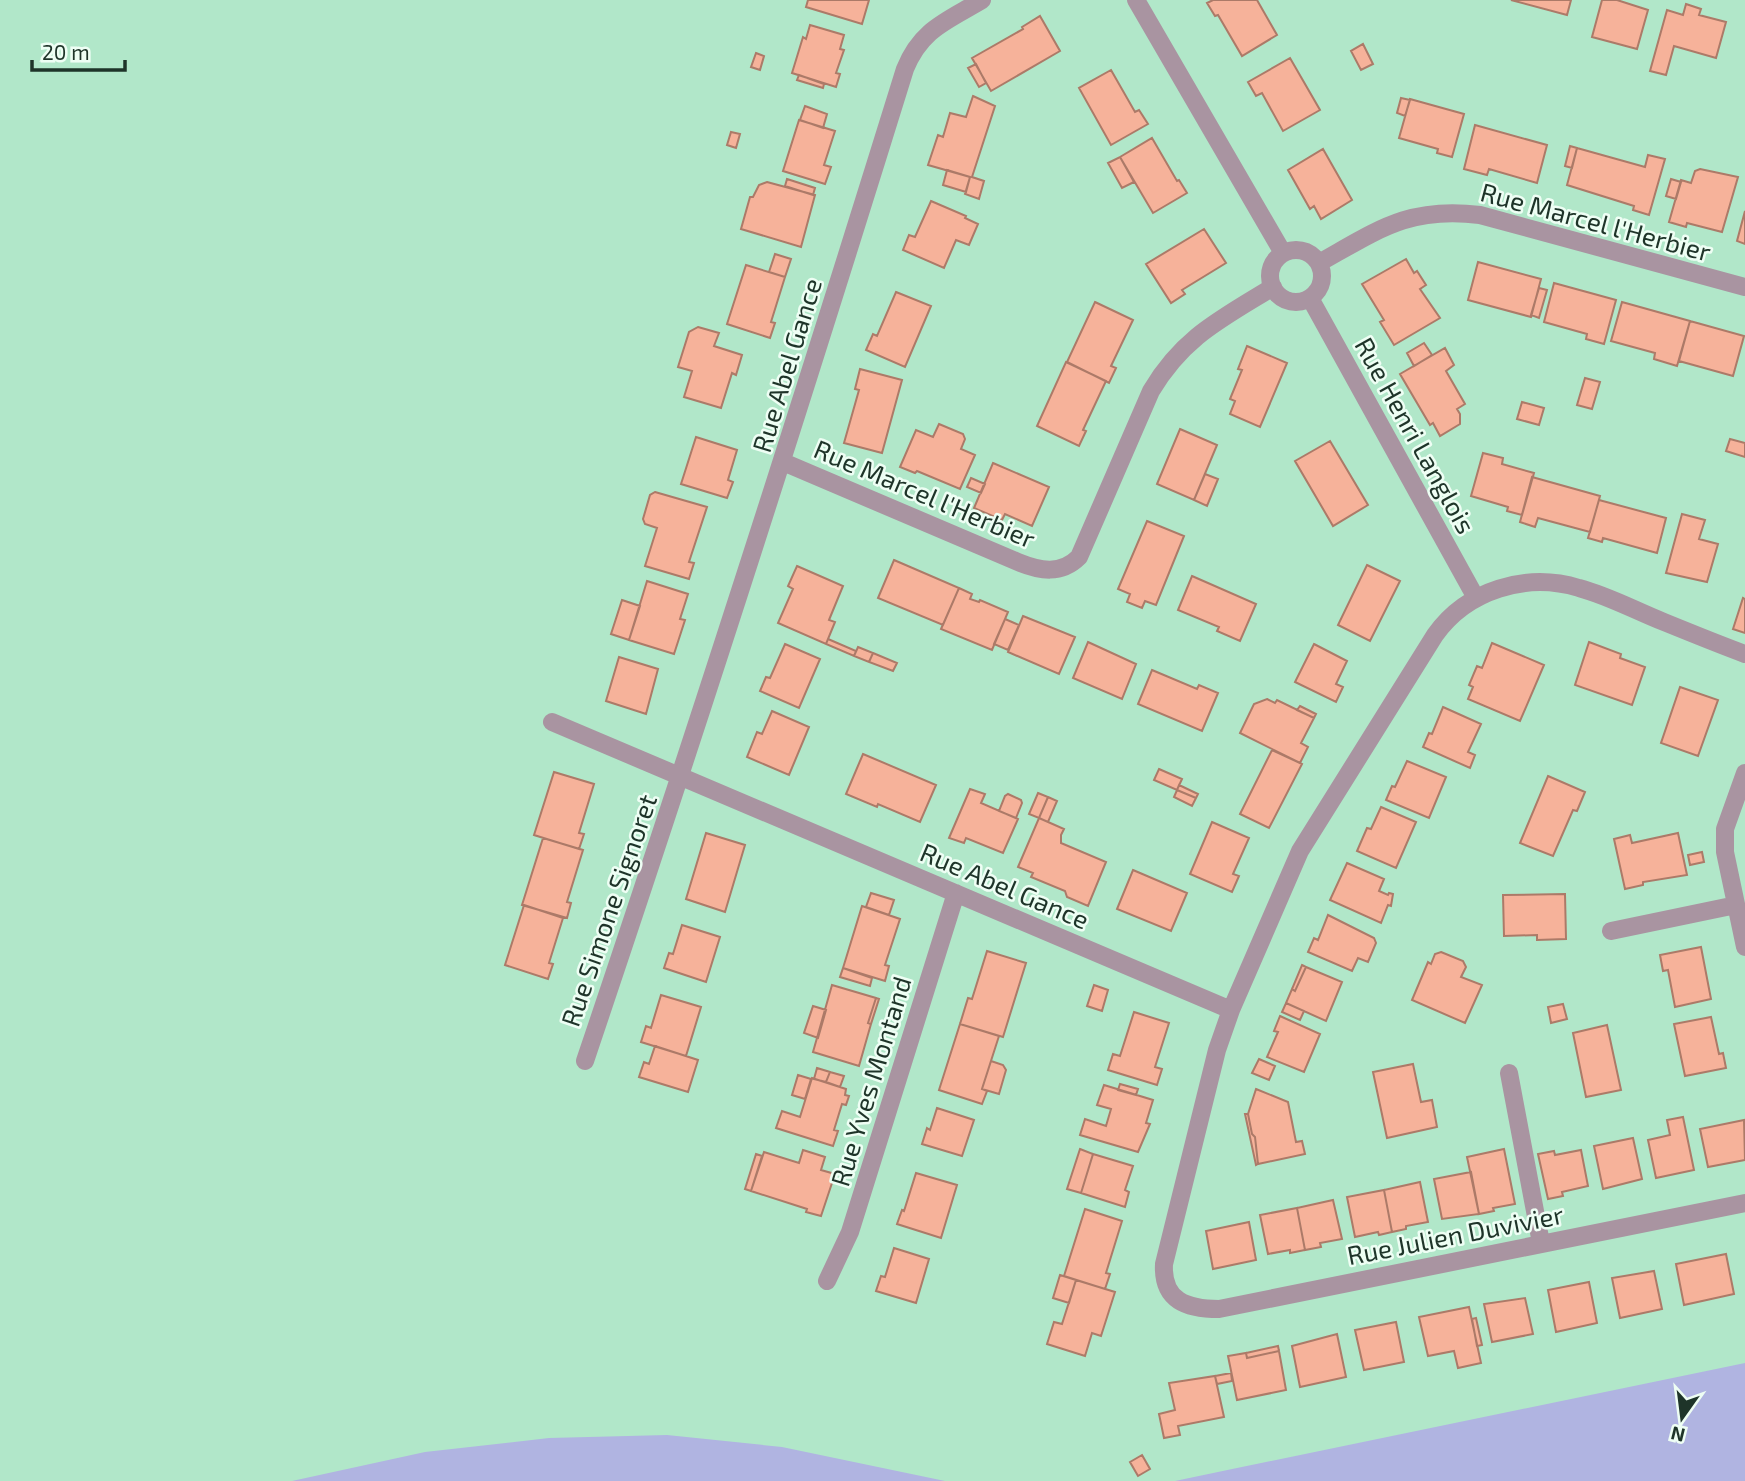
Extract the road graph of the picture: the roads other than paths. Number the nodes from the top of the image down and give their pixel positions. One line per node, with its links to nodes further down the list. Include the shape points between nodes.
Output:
1 (982, 0): 8 (street, Rue Abel Gance, via 929,32 909,60)
2 (1136, 0): 3 (street)
3 (1283, 253): 4 (street, via 1301,250); 5 (street, via 1271,268)
4 (1319, 263): 6 (street, Rue Marcel l'Herbier, via 1386,225 1446,212 1480,215); 7 (street, via 1322,282)
5 (1273, 287): 7 (street, via 1289,302); 8 (street, Rue Marcel l'Herbier, via 1205,329 1167,367 1151,391 1079,557 1060,569 1043,570 1018,562)
6 (1745, 287)
7 (1310, 298): 9 (street, Rue Henri Langlois)
8 (783, 462): 13 (street, Rue Abel Gance)
9 (1476, 598): 10 (street, via 1523,583 1569,585); 18 (street, via 1441,626 1316,824 1293,865)
10 (1745, 654)
11 (552, 722): 13 (street, Rue Abel Gance)
12 (1745, 774): 15 (street, via 1724,836)
13 (681, 777): 14 (street, Rue Abel Gance); 19 (street, Rue Simone Signoret)
14 (956, 893): 18 (street, Rue Abel Gance); 23 (street, Rue Yves Montand, via 850,1232)
15 (1736, 905): 16 (street); 17 (street)
16 (1611, 931)
17 (1745, 947)
18 (1231, 1010): 22 (street, Rue Julien Duvivier, via 1164,1264 1165,1283 1177,1300 1219,1309)
19 (584, 1060)
20 (1508, 1073): 22 (street)
21 (1745, 1203): 22 (street, Rue Julien Duvivier)
22 (1541, 1243)
23 (827, 1281)

